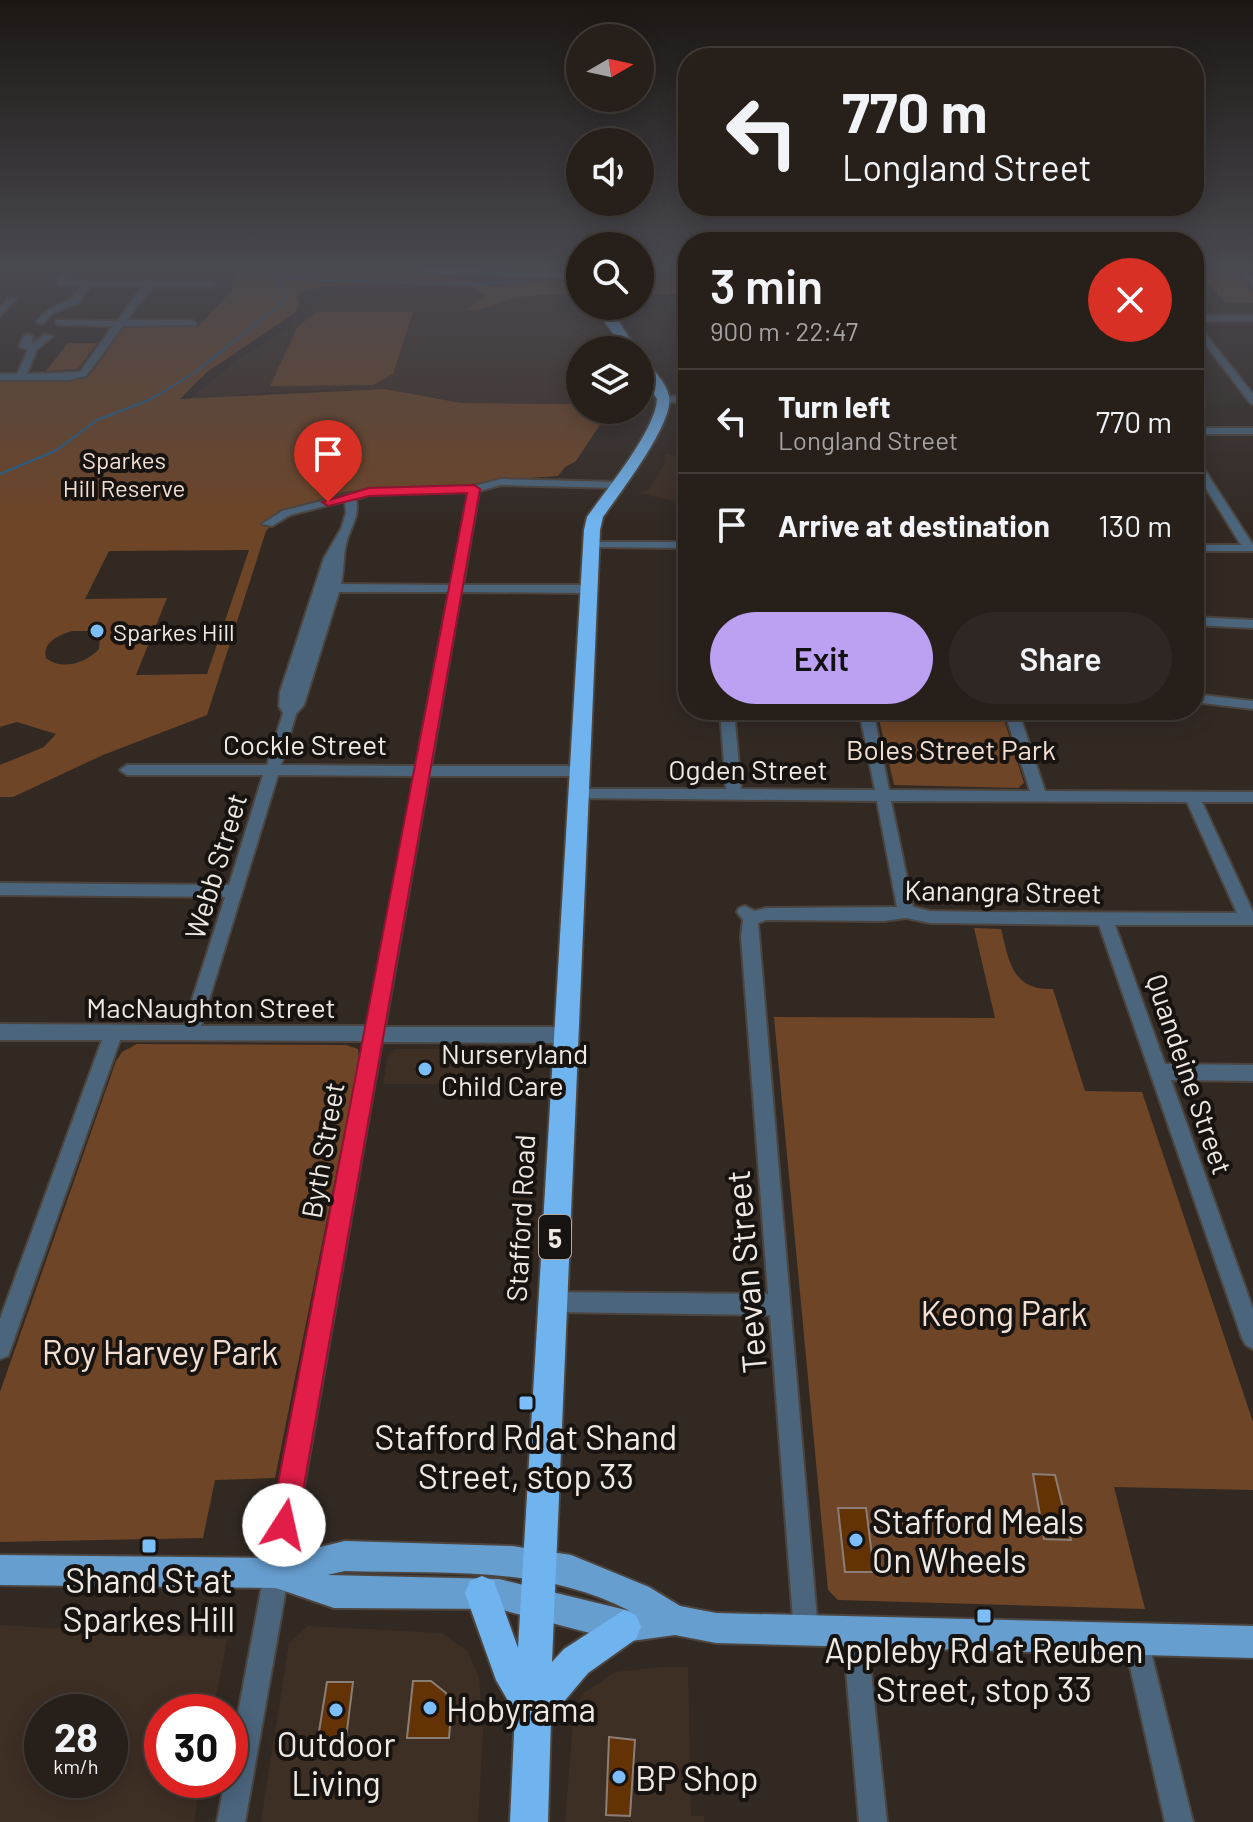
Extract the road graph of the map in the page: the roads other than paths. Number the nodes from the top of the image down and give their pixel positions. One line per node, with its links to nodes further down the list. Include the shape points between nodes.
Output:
1 (30, 355): 7 (street)
2 (99, 355): 7 (street, via 88,370 68,377)
3 (1219, 355): 9 (street)
4 (654, 369): 8 (highway)
5 (654, 376): 8 (highway)
6 (0, 377): 7 (street)
7 (21, 377)
8 (676, 399): 13 (highway, Stafford Road / 5)
9 (1253, 401)
10 (1204, 431): 11 (street)
11 (1253, 431)
12 (1204, 476): 21 (street)
13 (618, 485): 14 (street, via 501,482); 17 (highway, Stafford Road / 5, via 594,521)
14 (474, 489): 15 (street); 23 (street, Byth Street)
15 (350, 497): 16 (street, via 286,513); 19 (street, Webb Street, via 352,510)
16 (268, 524)
17 (591, 545): 18 (street); 24 (highway, Stafford Road / 5)
18 (678, 545)
19 (340, 546): 22 (street, Webb Street); 29 (street, Webb Street, via 330,558 287,692)
20 (1204, 548): 21 (street)
21 (1251, 548)
22 (333, 588): 23 (street); 29 (street, Webb Street, via 297,705)
23 (456, 589): 24 (street); 35 (street, Byth Street)
24 (589, 589): 36 (highway, Stafford Road / 5)
25 (1204, 622): 26 (street)
26 (1253, 624)
27 (1204, 699): 28 (street)
28 (1253, 705)
29 (290, 713): 34 (street, Webb Street)
30 (728, 720): 38 (street)
31 (868, 720): 39 (street)
32 (1014, 720): 40 (street)
33 (127, 770): 34 (street, Cockle Street)
34 (273, 770): 35 (street, Cockle Street); 44 (street, Webb Street)
35 (422, 771): 36 (street, Cockle Street); 52 (street, Byth Street)
36 (579, 771): 37 (highway, Stafford Road / 5)
37 (578, 794): 38 (street, Ogden Street); 53 (highway, Stafford Road / 5)
38 (734, 794): 39 (street, Ogden Street)
39 (883, 795): 40 (street, Ogden Street); 45 (street)
40 (1039, 796): 41 (street, Ogden Street)
41 (1192, 797): 42 (street, Ogden Street); 48 (street)
42 (1253, 797)
43 (0, 889): 44 (street)
44 (235, 891): 51 (street, Webb Street)
45 (906, 912): 46 (street, Kanangra Street); 47 (street, Kanangra Street, via 930,917)
46 (748, 915): 57 (street, Teevan Street)
47 (1105, 919): 48 (street, Kanangra Street); 54 (street, Quandeine Street)
48 (1251, 919)
49 (0, 1032): 50 (street, MacNaughton Street)
50 (114, 1032): 51 (street, MacNaughton Street); 59 (street)
51 (190, 1034): 52 (street, MacNaughton Street)
52 (374, 1034): 53 (street, MacNaughton Street); 62 (street, Byth Street)
53 (566, 1035): 56 (highway, Stafford Road / 5)
54 (1160, 1072): 55 (street); 58 (street, Quandeine Street)
55 (1253, 1073)
56 (552, 1302): 57 (street); 60 (highway, Stafford Road / 5)
57 (779, 1305): 67 (street, Teevan Street)
58 (1253, 1338)
59 (0, 1348)
60 (539, 1563): 62 (main road, via 345,1556); 64 (highway, Stafford Road / 5); 65 (main road, via 571,1570 638,1598)
61 (0, 1570): 62 (main road)
62 (275, 1573): 63 (main road, via 334,1593); 72 (street, Byth Street)
63 (482, 1593): 64 (main road); 71 (highway, via 508,1668)
64 (537, 1602): 66 (main road); 71 (highway, Stafford Road / 5)
65 (675, 1620): 66 (main road); 67 (main road, via 716,1628)
66 (624, 1627): 71 (highway, via 576,1661)
67 (806, 1632): 68 (main road)
68 (855, 1634): 69 (main road); 74 (street)
69 (1136, 1640): 70 (main road); 75 (street)
70 (1253, 1642)
71 (533, 1710): 73 (highway, Stafford Road / 5)
72 (231, 1822)
73 (529, 1822)
74 (873, 1822)
75 (1179, 1822)

